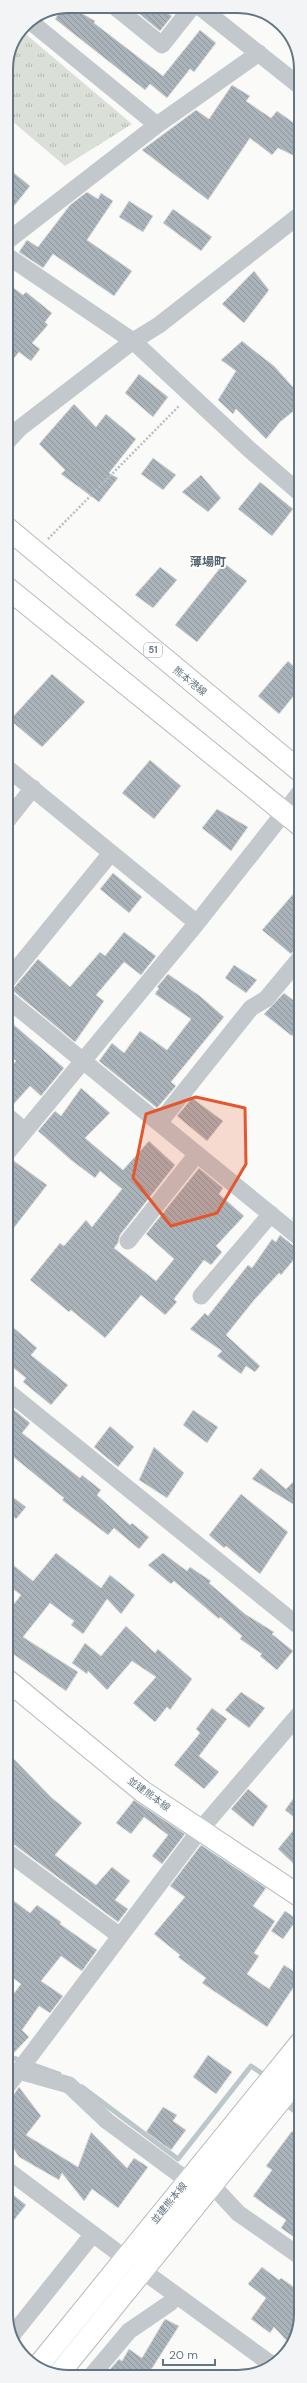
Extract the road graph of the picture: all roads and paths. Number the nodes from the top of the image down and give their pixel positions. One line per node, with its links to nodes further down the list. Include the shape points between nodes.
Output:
1 (123, 13): 2 (street, via 162,45)
2 (187, 13)
3 (207, 13): 5 (street)
4 (34, 25): 7 (street)
5 (259, 53): 6 (street); 7 (street)
6 (294, 81)
7 (157, 125): 9 (street)
8 (294, 219): 11 (street, via 159,325)
9 (13, 237)
10 (13, 260): 11 (street)
11 (133, 341): 12 (street); 13 (street, via 42,410)
12 (191, 394): 14 (street); 16 (path)
13 (13, 437)
14 (294, 488)
15 (13, 533): 16 (main road, 熊本港線 / 51)
16 (36, 552): 18 (main road, 熊本港線 / 51)
17 (13, 593): 22 (main road)
18 (294, 766)
19 (13, 772): 20 (street)
20 (33, 788): 23 (street); 25 (street)
21 (294, 800): 22 (street)
22 (284, 812): 24 (main road); 26 (street)
23 (13, 813)
24 (294, 820)
25 (111, 853): 26 (street); 28 (street)
26 (197, 923): 30 (street)
27 (294, 965): 32 (street, via 266,999 251,1008)
28 (13, 973)
29 (13, 1004): 30 (street)
30 (82, 1060): 32 (street); 33 (street)
31 (13, 1121): 33 (street)
32 (159, 1123): 35 (street)
33 (25, 1131): 34 (street)
34 (13, 1146)
35 (197, 1154): 36 (street); 38 (street)
36 (271, 1214): 37 (street); 39 (street)
37 (294, 1233)
38 (128, 1241)
39 (201, 1296)
40 (13, 1396): 41 (street)
41 (294, 1622)
42 (13, 1685): 44 (main road, 並建熊本線, via 142,1791)
43 (294, 1720): 44 (street)
44 (200, 1830): 46 (main road, 並建熊本線); 47 (street)
45 (13, 1856): 47 (street)
46 (294, 1892)
47 (120, 1936): 49 (street)
48 (294, 2051): 51 (main road, 並建熊本線)
49 (19, 2071): 50 (street); 54 (street, via 69,2085 107,2121)
50 (13, 2079)
51 (267, 2084): 52 (street); 54 (main road, 並建熊本線)
52 (293, 2102): 55 (main road)
53 (13, 2174): 56 (street)
54 (187, 2180): 58 (main road, 並建熊本線)
55 (213, 2186): 57 (street, via 238,2213); 59 (main road)
56 (93, 2234): 58 (street); 61 (street)
57 (294, 2252)
58 (125, 2258): 63 (main road, 並建熊本線)
59 (143, 2271): 60 (street); 64 (main road)
60 (176, 2295): 62 (street); 65 (street, via 170,2304 129,2331)
61 (16, 2331)
62 (267, 2361)
63 (41, 2362)
64 (63, 2369)
65 (96, 2370)

